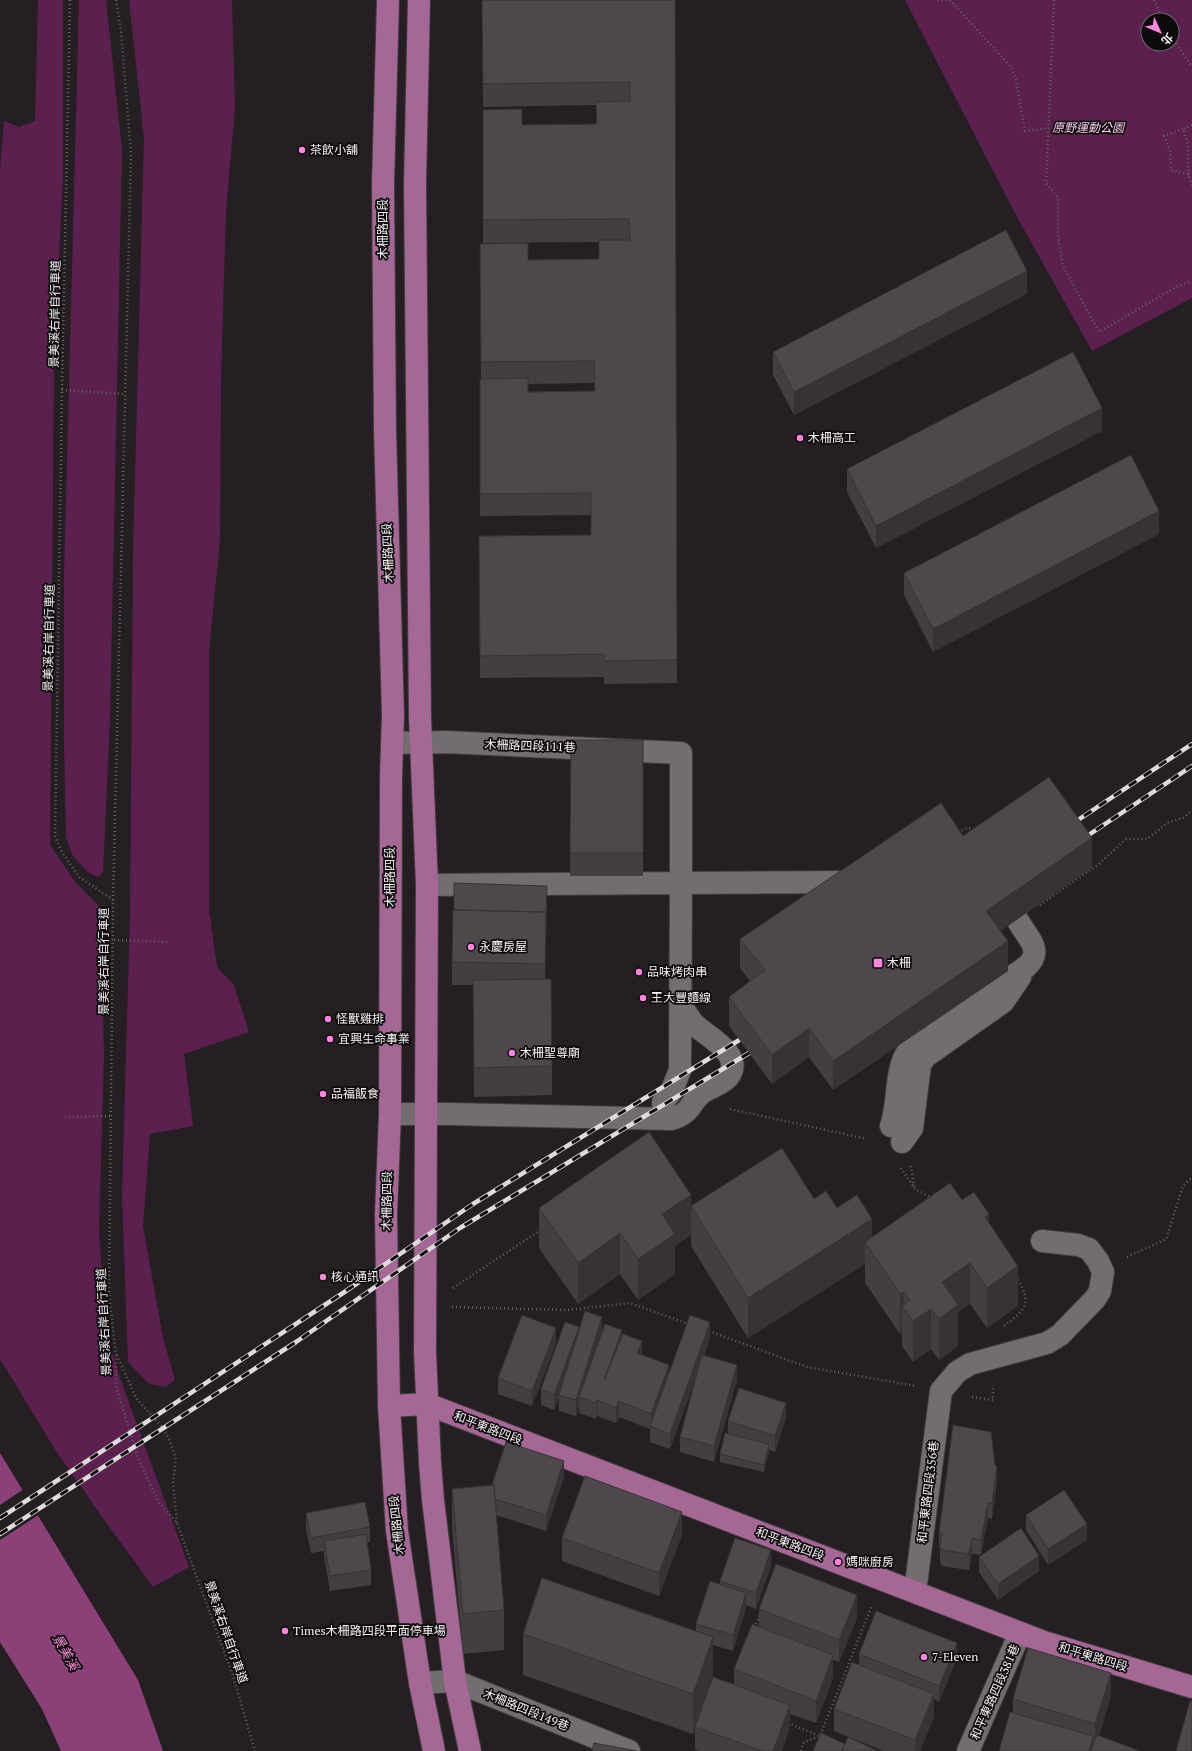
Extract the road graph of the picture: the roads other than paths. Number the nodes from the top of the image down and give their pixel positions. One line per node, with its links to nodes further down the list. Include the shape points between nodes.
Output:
1 (388, 0): 4 (main road, 木柵路四段, via 383,184)
2 (419, 0): 3 (main road, via 415,184)
3 (420, 742): 4 (street, 木柵路四段111巷); 7 (street, 木柵路四段111巷, via 681,753); 8 (main road)
4 (392, 743): 12 (main road, 木柵路四段)
5 (869, 875): 7 (street, via 856,882)
6 (992, 881): 15 (street, via 1034,948 1035,956 1026,967 918,1041 906,1054 901,1068 895,1115)
7 (681, 883): 8 (street); 9 (street)
8 (427, 885): 13 (main road)
9 (680, 1002): 10 (street, via 693,1023 726,1050 731,1060); 11 (street, via 680,1070)
10 (729, 1076): 11 (street); 14 (street, via 698,1096 688,1111)
11 (677, 1080): 14 (street, via 663,1102 664,1113)
12 (390, 1114): 13 (street); 18 (main road, 木柵路四段, via 386,1214)
13 (427, 1114): 14 (street); 17 (main road)
14 (671, 1119)
15 (897, 1144)
16 (1042, 1241): 19 (street, 和平東路四段356巷, via 1078,1245 1089,1249 1103,1272 1100,1291 1060,1335 1047,1343 970,1364 957,1372 941,1391)
17 (427, 1404): 18 (main road, 和平東路四段); 19 (main road, 和平東路四段); 21 (main road, via 432,1500)
18 (389, 1406): 22 (main road, 木柵路四段, via 396,1531)
19 (915, 1592): 20 (main road, 和平東路四段)
20 (1020, 1633): 23 (main road, 和平東路四段); 27 (street, 和平東路四段381巷)
21 (455, 1681): 22 (street, 木柵路四段149巷); 25 (main road); 26 (street, 木柵路四段149巷)
22 (420, 1682): 24 (main road, 木柵路四段)
23 (1192, 1687)
24 (434, 1751)
25 (470, 1751)
26 (629, 1751)
27 (968, 1751)

